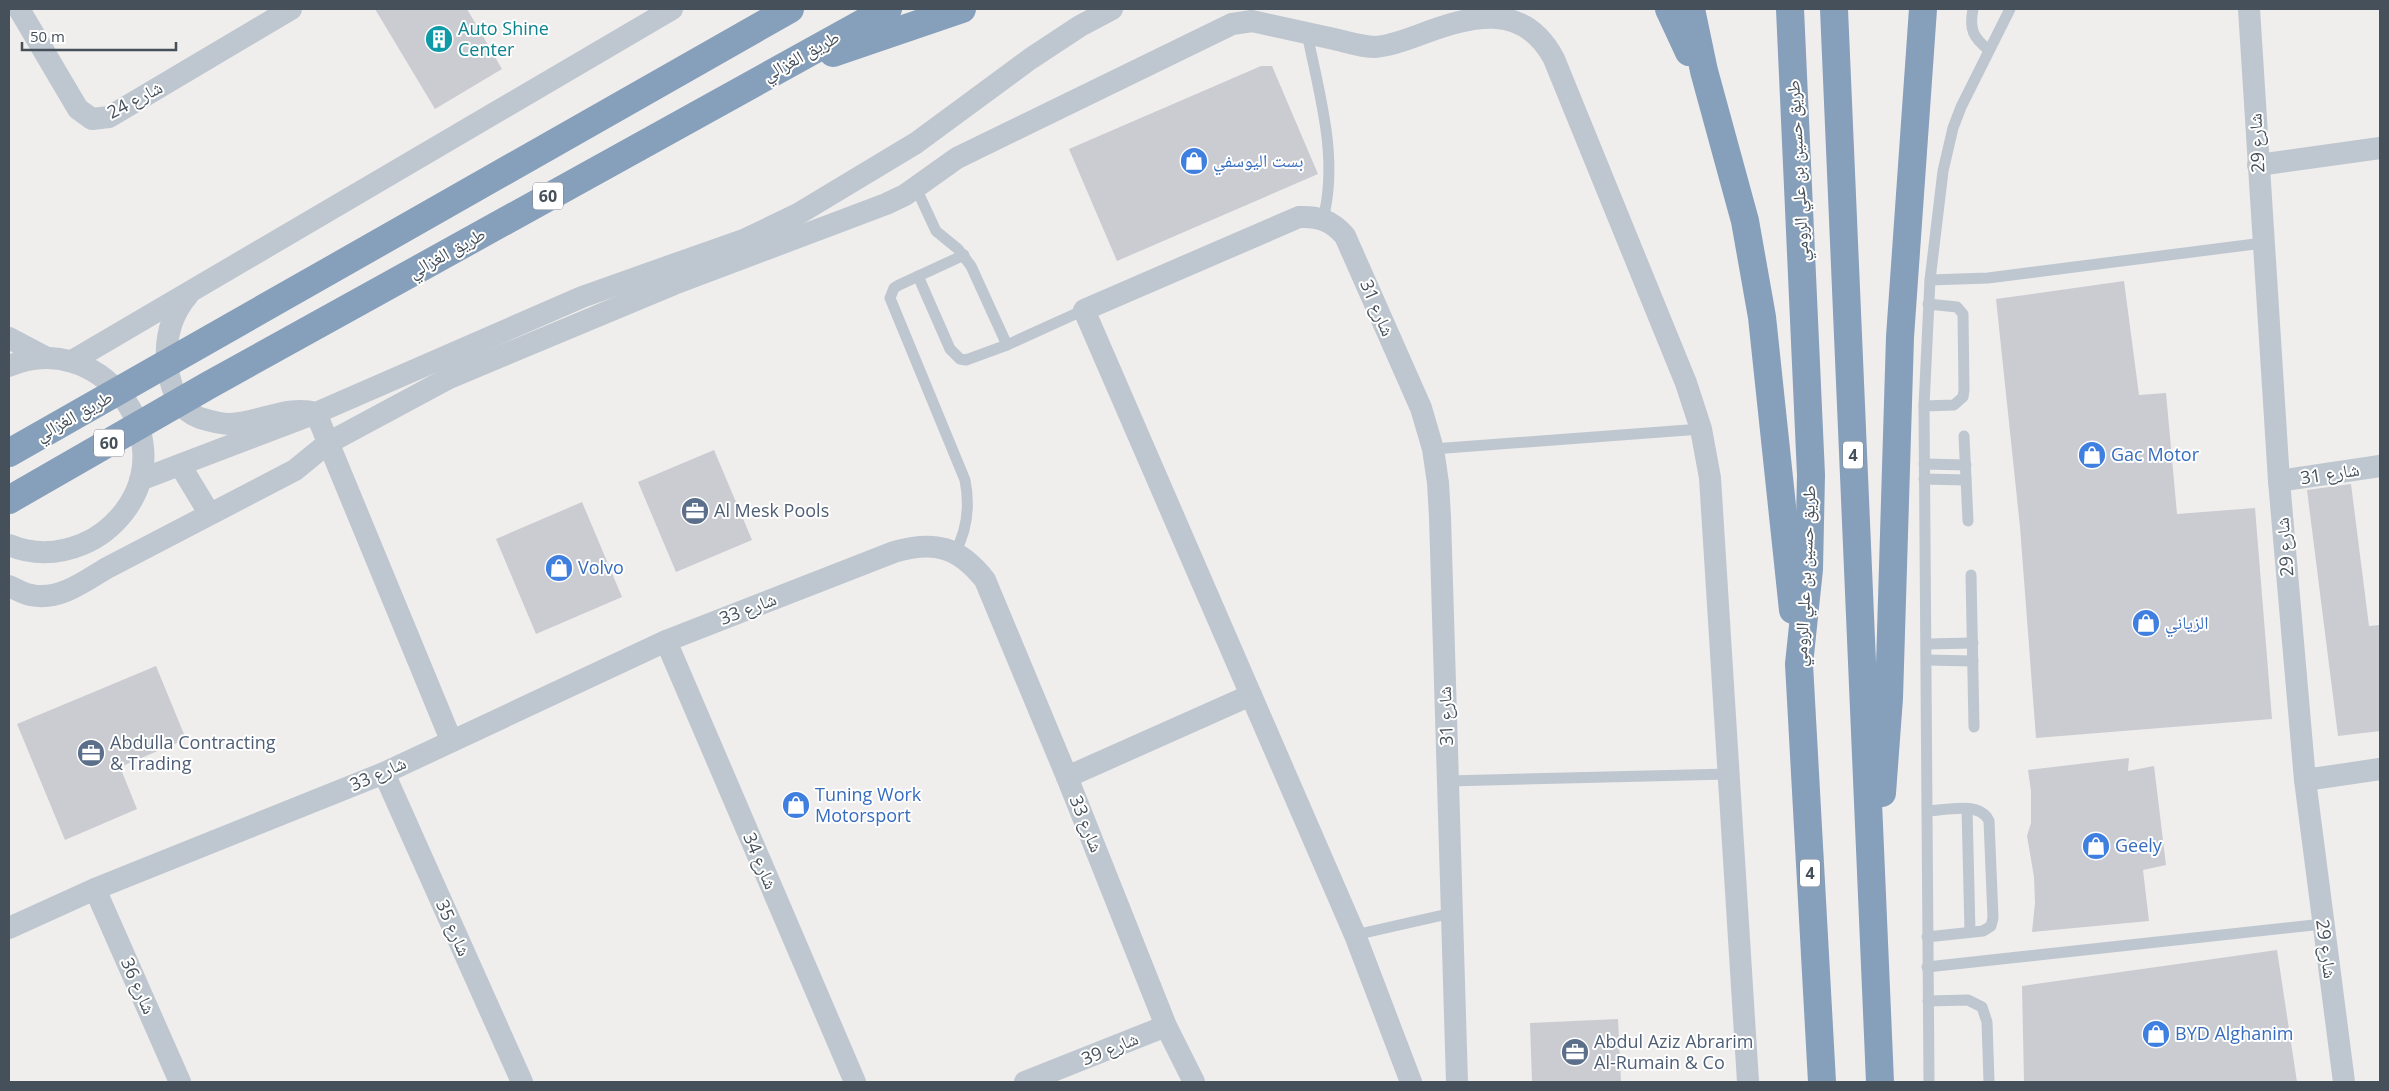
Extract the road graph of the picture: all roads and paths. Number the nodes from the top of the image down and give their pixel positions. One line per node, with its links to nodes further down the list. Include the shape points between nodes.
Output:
1 (19, 9): 2 (street, شارع 24, via 78,109 92,119 109,117)
2 (291, 9)
3 (672, 9): 32 (street)
4 (790, 9): 46 (highway, طريق الغزالي / 60)
5 (888, 9): 21 (highway, طريق الغزالي / 60)
6 (962, 9): 21 (highway)
7 (1112, 9): 41 (street, via 1030,60 916,143 798,214 746,239 582,297)
8 (1669, 9): 23 (highway)
9 (1691, 9): 23 (highway)
10 (1708, 9): 23 (highway)
11 (1790, 9): 67 (highway, طريق حسين بن علي الرومي / 4, via 1811,475 1809,570)
12 (1834, 9): 79 (highway, 4)
13 (1914, 9): 22 (highway)
14 (1923, 9): 22 (highway)
15 (1942, 9): 22 (highway)
16 (1973, 9): 20 (lane, via 1973,34)
17 (2010, 9): 20 (lane)
18 (2249, 9): 25 (street, شارع 29)
19 (1307, 33): 26 (street, via 1252,21 1232,24 957,158); 27 (lane, via 1329,149 1329,191); 42 (street, via 1363,45 1384,46 1457,21 1487,17 1524,24 1542,39 1558,68 1686,383)
20 (1989, 50): 31 (lane, via 1961,107 1947,149)
21 (758, 79): 55 (highway, طريق الغزالي / 60)
22 (1918, 96): 79 (highway, via 1900,337 1888,717 1880,809)
23 (1720, 127): 67 (highway, via 1745,222 1762,317)
24 (2380, 148): 25 (street)
25 (2258, 165): 28 (street, شارع 29)
26 (916, 188): 29 (lane, via 936,231); 44 (street, via 886,204 665,288 449,378)
27 (1323, 219): 34 (street, via 1305,216 1288,220); 45 (street, شارع 31, via 1340,230 1350,243 1421,408)
28 (2263, 243): 31 (lane, via 1988,278); 54 (street, شارع 29)
29 (964, 255): 30 (lane); 36 (lane)
30 (918, 276): 36 (lane, via 954,355 960,359 973,359); 59 (lane, via 894,288 890,298 965,480 968,512)
31 (1930, 280): 33 (lane)
32 (192, 290): 38 (street); 41 (street, via 175,314 167,343 171,385 187,410 206,420 229,424 297,410)
33 (1928, 304): 40 (lane); 40 (lane, via 1956,307 1963,314 1964,390 1963,397 1954,405)
34 (1084, 310): 36 (lane); 68 (street)
35 (9, 338): 37 (street)
36 (1007, 345)
37 (45, 357): 38 (street); 39 (street)
38 (72, 361): 52 (street, via 108,381 130,406 140,430 143,455)
39 (9, 366)
40 (1924, 406): 47 (lane)
41 (316, 413): 44 (street); 48 (street)
42 (1701, 429): 45 (lane); 73 (street, via 1710,478)
43 (1964, 436): 49 (lane)
44 (328, 443): 56 (street, via 295,470); 70 (street)
45 (1433, 449): 76 (street, شارع 31, via 1440,517)
46 (9, 453)
47 (1924, 464): 49 (lane); 51 (lane)
48 (180, 465): 52 (street); 56 (street)
49 (1966, 465): 53 (lane)
50 (2380, 466): 54 (street, شارع 31)
51 (1924, 479): 53 (lane); 64 (lane)
52 (140, 480): 58 (street, via 130,504 114,524 93,540 69,550)
53 (1966, 480): 57 (lane)
54 (2279, 481): 75 (street, شارع 29)
55 (9, 500)
56 (210, 514): 61 (street, via 60,594 32,596)
57 (1968, 521)
58 (12, 552)
59 (955, 552): 62 (street, شارع 33, via 935,546 914,546); 74 (street, شارع 33, via 972,563 986,580)
60 (1971, 575): 63 (lane)
61 (9, 586)
62 (666, 640): 70 (street, شارع 33); 92 (street, شارع 34)
63 (1973, 643): 64 (lane); 66 (lane)
64 (1927, 644): 65 (lane)
65 (1927, 660): 66 (lane); 78 (lane)
66 (1973, 660): 69 (lane)
67 (1799, 664): 98 (highway, طريق حسين بن علي الرومي / 4)
68 (1251, 695): 74 (street); 85 (street)
69 (1974, 727)
70 (451, 740): 72 (street, شارع 33)
71 (2380, 769): 75 (street)
72 (384, 773): 80 (street, شارع 33); 91 (street, شارع 35)
73 (1729, 774): 76 (lane); 97 (street)
74 (1067, 777): 89 (street, شارع 33)
75 (2305, 780): 82 (street, شارع 29)
76 (1448, 781): 81 (street, شارع 31)
77 (1967, 809): 78 (lane); 84 (lane); 84 (lane, via 1982,812 1990,821 1993,918 1987,929)
78 (1928, 811): 86 (lane)
79 (1871, 864): 99 (highway, 4)
80 (95, 889): 83 (street, شارع 33); 90 (street, شارع 36)
81 (1452, 913): 85 (lane); 96 (street, شارع 31)
82 (2323, 924): 87 (lane); 102 (street, شارع 29)
83 (9, 928)
84 (1970, 932): 86 (lane)
85 (1355, 935): 95 (street)
86 (1928, 937): 87 (lane)
87 (1927, 967): 88 (lane)
88 (1928, 1001): 100 (lane); 101 (lane, via 1968,1000 1982,1007 1987,1022)
89 (1166, 1026): 93 (street, شارع 39); 94 (street, شارع 33)
90 (180, 1082)
91 (522, 1082)
92 (855, 1082)
93 (1025, 1082)
94 (1194, 1082)
95 (1411, 1082)
96 (1457, 1082)
97 (1748, 1082)
98 (1822, 1082)
99 (1880, 1082)
100 (1929, 1082)
101 (1989, 1082)
102 (2344, 1082)

